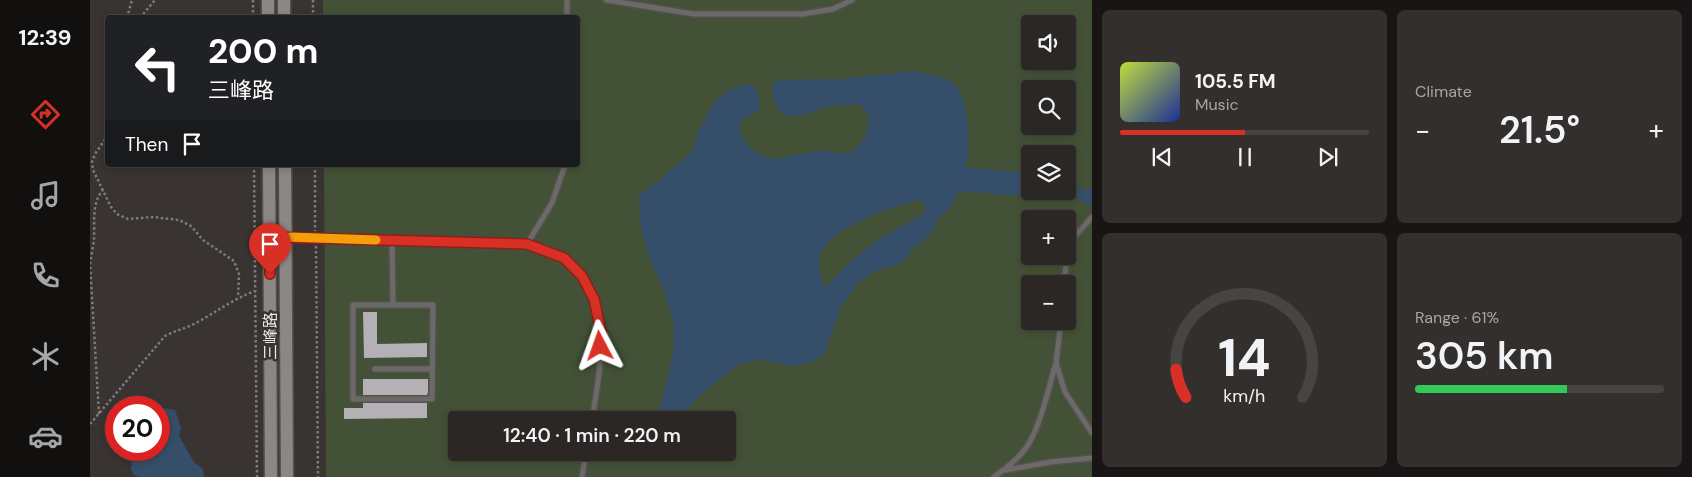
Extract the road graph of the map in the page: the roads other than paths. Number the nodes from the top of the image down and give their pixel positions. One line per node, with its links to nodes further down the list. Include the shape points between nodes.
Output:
1 (268, 0): 6 (main road)
2 (284, 0): 7 (main road)
3 (567, 0): 8 (lane)
4 (606, 0): 5 (lane, via 694,14 803,14 833,9)
5 (852, 0)
6 (268, 15)
7 (284, 15)
8 (568, 15)
9 (269, 167): 14 (main road, 三峰路)
10 (285, 167): 15 (main road, 三峰路)
11 (564, 167): 17 (lane, via 552,203)
12 (1092, 217): 13 (lane)
13 (1076, 235)
14 (270, 237): 15 (lane); 28 (main road, 三峰路)
15 (286, 237): 16 (lane); 29 (main road, 三峰路)
16 (392, 240): 17 (lane); 18 (lane)
17 (527, 244): 23 (lane, via 564,258 582,276 594,299 601,332 600,374)
18 (393, 305): 22 (lane, via 432,305); 22 (lane, via 353,305 353,399 432,400)
19 (1060, 330): 20 (lane)
20 (1056, 363): 24 (lane, via 1065,392); 27 (lane, via 1040,417 1026,448)
21 (375, 368): 22 (lane)
22 (432, 369)
23 (594, 411)
24 (1092, 433)
25 (1092, 458): 27 (lane)
26 (585, 461): 30 (lane)
27 (1003, 470): 31 (lane)
28 (271, 477)
29 (288, 477)
30 (582, 477)
31 (994, 477)

